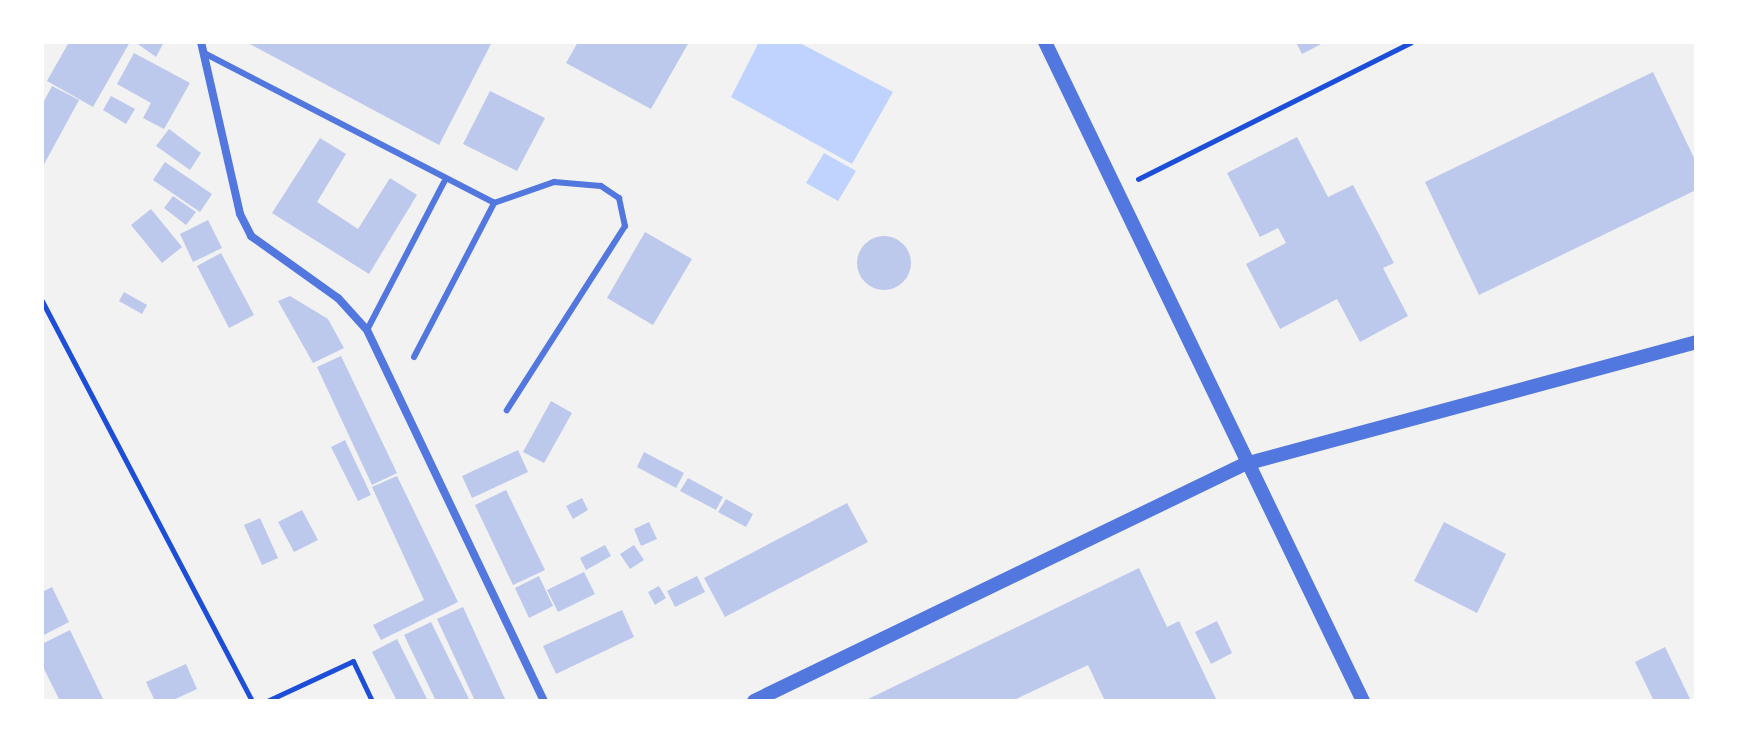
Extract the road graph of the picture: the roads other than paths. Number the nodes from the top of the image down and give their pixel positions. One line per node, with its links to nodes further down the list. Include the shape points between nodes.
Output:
1 (201, 42): 3 (street)
2 (1045, 42): 10 (street)
3 (204, 53): 4 (lane); 6 (street, via 240,214 251,236 338,298)
4 (444, 182): 5 (lane); 6 (lane)
5 (494, 203): 8 (lane); 9 (lane, via 539,184 569,181 601,186 619,198 626,212 625,226)
6 (367, 330): 11 (street)
7 (1696, 342): 10 (street)
8 (414, 357)
9 (507, 410)
10 (1245, 464): 12 (street); 13 (street)
11 (544, 701)
12 (754, 701)
13 (1363, 701)

